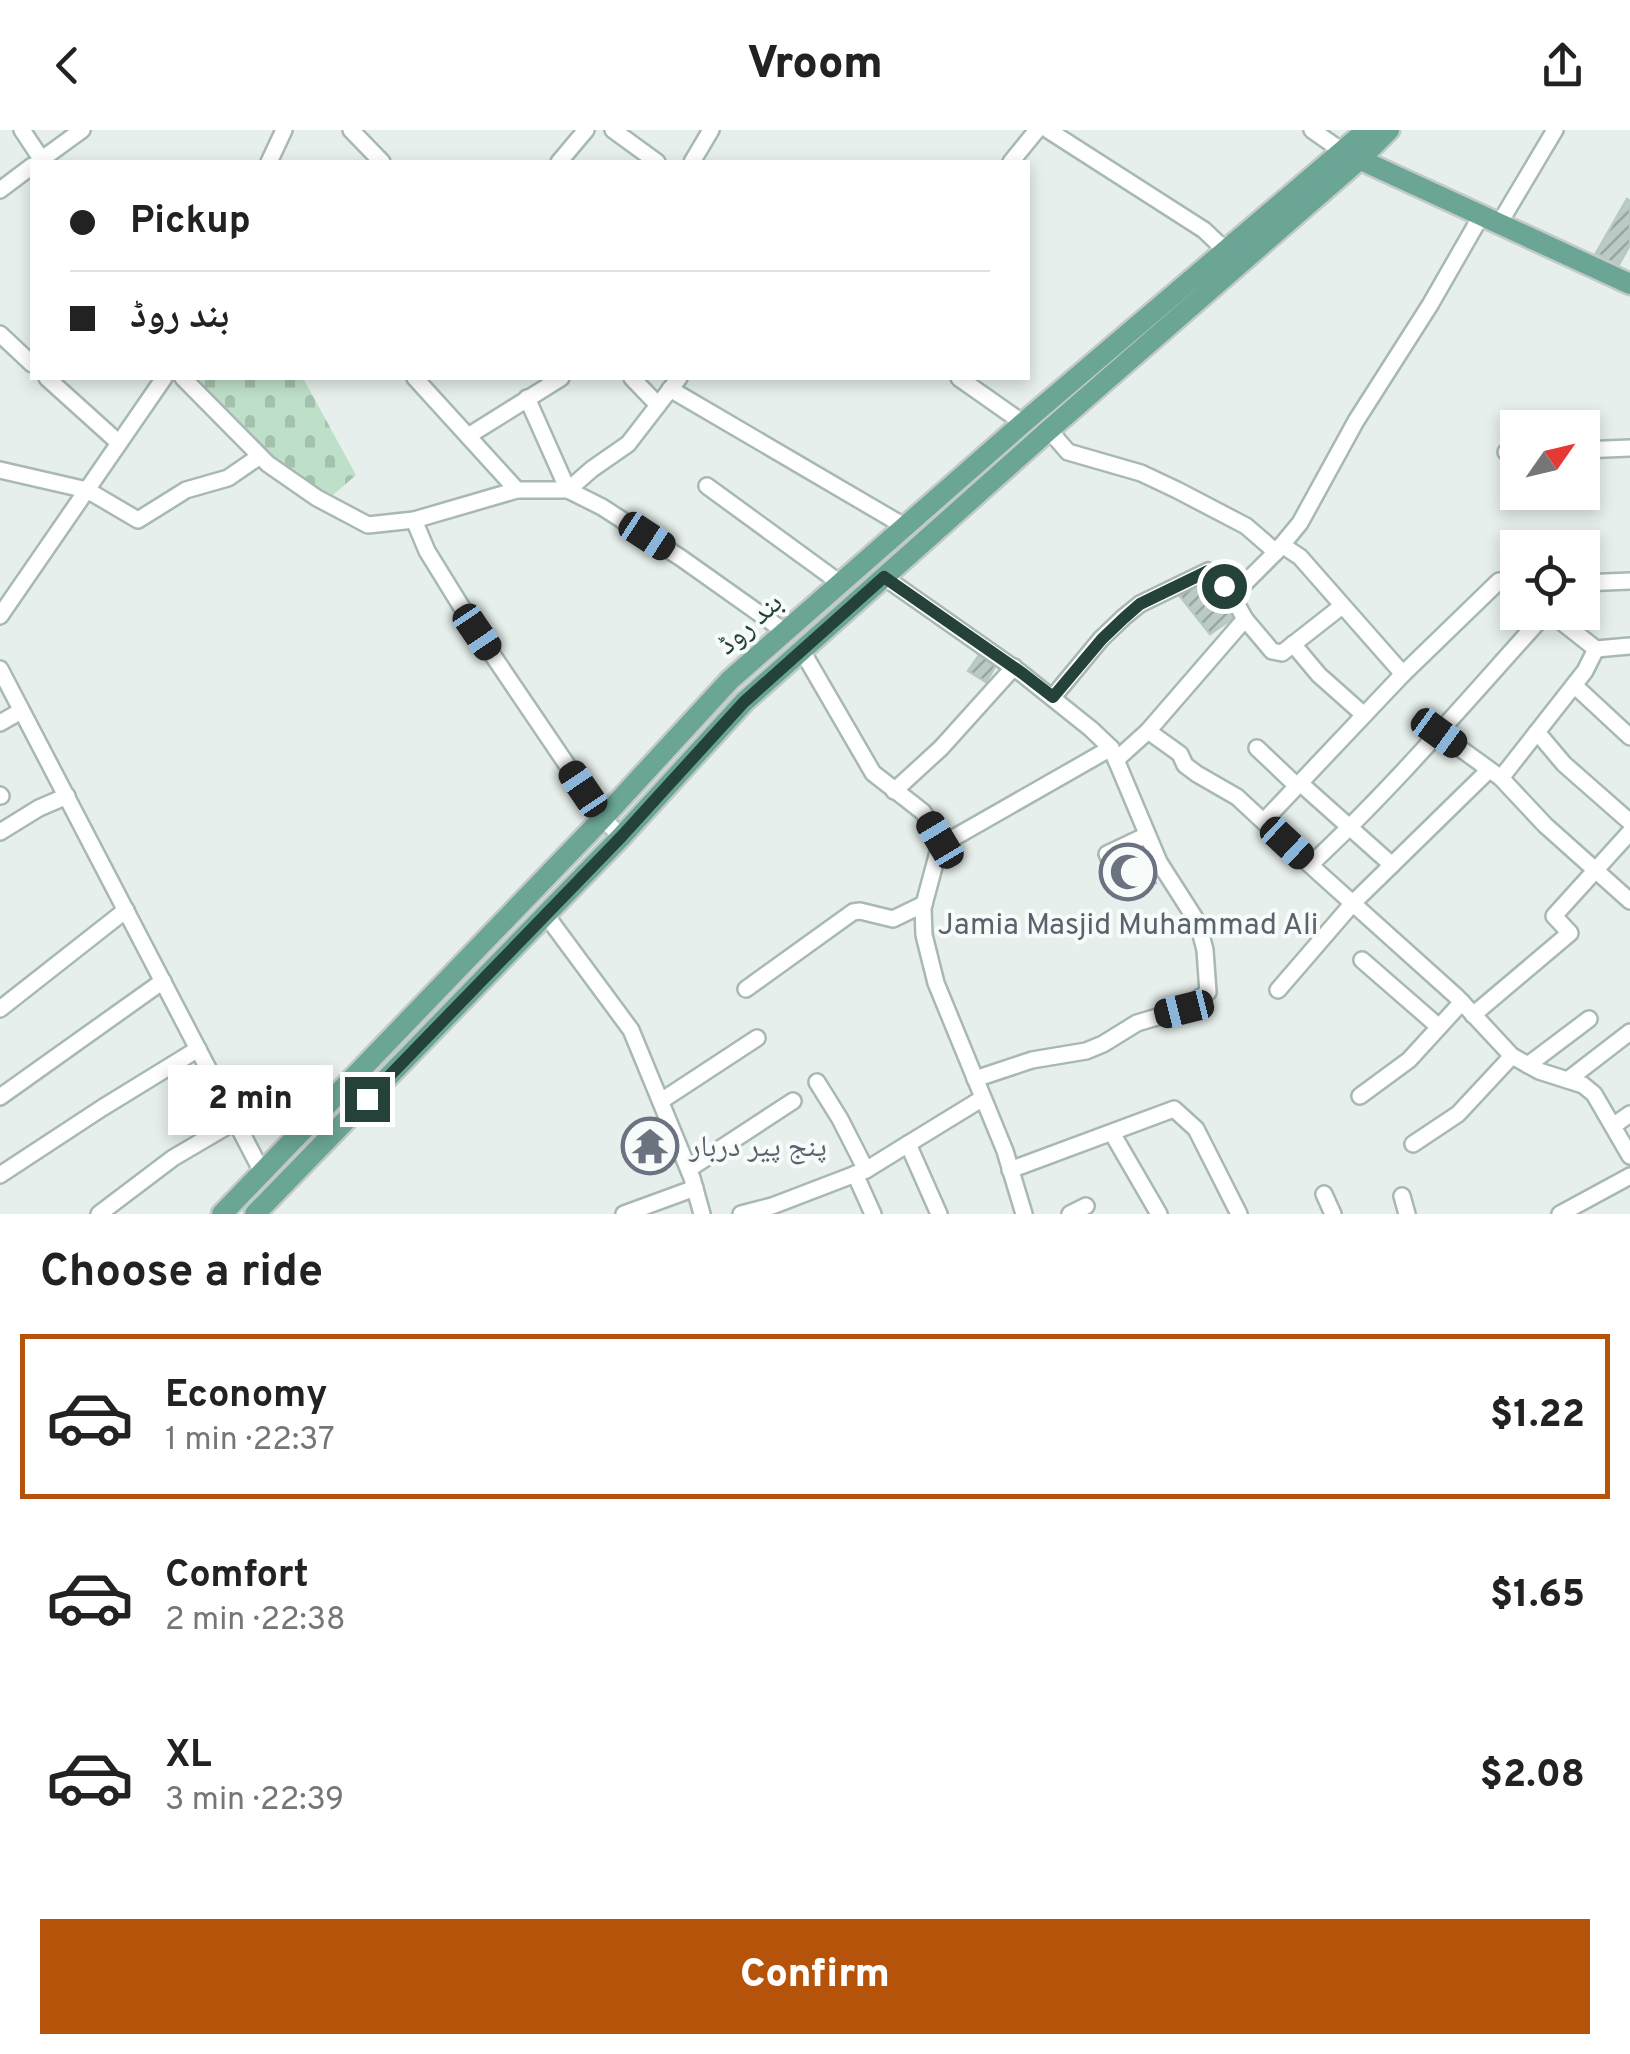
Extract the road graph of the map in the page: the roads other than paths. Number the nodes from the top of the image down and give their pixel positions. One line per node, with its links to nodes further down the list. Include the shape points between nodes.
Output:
1 (22, 130): 15 (street)
2 (82, 130): 16 (street)
3 (284, 130): 17 (street)
4 (352, 130): 18 (street)
5 (586, 130): 19 (street)
6 (613, 130): 20 (street)
7 (711, 130): 21 (street)
8 (1037, 130): 22 (street)
9 (1048, 130): 26 (street)
10 (1312, 130): 14 (street)
11 (1367, 130): 14 (main road, بند روڈ)
12 (1389, 130): 14 (main road, بند روڈ)
13 (1555, 130): 25 (street)
14 (1350, 155): 25 (main road); 26 (main road, بند روڈ); 41 (main road, بند روڈ)
15 (36, 160)
16 (41, 160)
17 (270, 160)
18 (380, 160)
19 (560, 160)
20 (651, 160)
21 (693, 160)
22 (1013, 160)
23 (30, 168): 24 (street)
24 (0, 190)
25 (1490, 220): 27 (main road); 54 (street)
26 (1225, 250): 40 (main road, بند روڈ)
27 (1630, 284)
28 (0, 334): 29 (street)
29 (30, 362)
30 (49, 380): 43 (street)
31 (163, 380): 43 (street)
32 (185, 380): 46 (street)
33 (417, 380): 42 (street)
34 (558, 380): 38 (street)
35 (634, 380): 39 (street)
36 (962, 380): 40 (street)
37 (674, 383): 39 (street); 53 (street)
38 (527, 398): 42 (street); 51 (street)
39 (658, 405): 51 (street, via 628,444)
40 (1023, 423): 53 (main road, بند روڈ)
41 (1050, 430): 54 (street, via 1068,452 1141,473); 55 (main road, بند روڈ)
42 (468, 436): 50 (street)
43 (119, 444): 49 (street)
44 (1630, 448): 45 (street)
45 (1600, 449)
46 (260, 456): 49 (street, via 138,520); 52 (street, via 316,498 368,525)
47 (0, 470): 49 (street)
48 (707, 486): 58 (street)
49 (87, 490): 62 (street)
50 (517, 490): 51 (street); 52 (street)
51 (568, 490): 66 (street)
52 (414, 520): 89 (street, via 477,632)
53 (904, 526): 58 (main road, بند روڈ)
54 (1279, 548): 60 (street); 61 (street, via 1300,557)
55 (884, 577): 70 (main road, بند روڈ); 71 (street)
56 (1500, 581): 73 (street)
57 (1630, 581): 59 (street)
58 (840, 582): 66 (main road, بند روڈ)
59 (1600, 582)
60 (1232, 596): 63 (street); 75 (street, via 1208,571 1140,604)
61 (1342, 606): 67 (street); 73 (street)
62 (0, 616)
63 (1245, 619): 67 (street, via 1272,652); 79 (street)
64 (1532, 630): 81 (street)
65 (1572, 630): 69 (street)
66 (784, 631): 89 (main road, بند روڈ)
67 (1293, 644): 77 (street)
68 (1630, 646): 69 (street)
69 (1596, 648): 74 (street)
70 (801, 650): 87 (street, via 873,773); 96 (main road, بند روڈ, via 715,732)
71 (1014, 668): 75 (street); 87 (street)
72 (0, 669): 76 (street)
73 (1403, 674): 77 (street)
74 (1574, 684): 80 (street); 82 (street)
75 (1053, 697): 84 (street)
76 (21, 711): 78 (street); 88 (street)
77 (1364, 715): 86 (street)
78 (0, 723)
79 (1148, 731): 84 (street); 90 (street)
80 (1537, 732): 85 (street); 91 (street)
81 (1439, 733): 85 (street); 92 (street)
82 (1630, 736)
83 (1257, 748): 86 (street)
84 (1114, 754): 95 (street); 97 (street)
85 (1494, 774): 100 (street); 101 (street)
86 (1299, 784): 90 (street); 92 (street)
87 (894, 790): 97 (street, via 923,812)
88 (67, 796): 93 (street); 105 (street)
89 (603, 818): 96 (street); 137 (main road, بند روڈ)
90 (1264, 822): 99 (street)
91 (1630, 822)
92 (1350, 828): 99 (street); 100 (street)
93 (0, 832)
94 (1630, 832): 101 (street)
95 (1147, 835): 98 (street); 120 (street, via 1198,923 1208,992 1086,1051)
96 (621, 837): 106 (main road, بند روڈ)
97 (941, 845): 103 (street)
98 (1107, 854)
99 (1310, 865): 104 (street)
100 (1392, 865): 104 (street)
101 (1596, 868): 102 (street); 111 (street, via 1554,916 1570,932)
102 (1630, 900)
103 (924, 904): 109 (street, via 894,919 853,912); 120 (street, via 936,983)
104 (1353, 904): 110 (street); 111 (street)
105 (126, 910): 108 (street); 112 (street)
106 (546, 915): 126 (street, via 631,1030); 144 (main road, بند روڈ)
107 (1362, 960): 114 (street)
108 (163, 981): 117 (street); 123 (street)
109 (746, 989)
110 (1278, 990)
111 (1467, 1008): 114 (street); 118 (street)
112 (0, 1010)
113 (1589, 1019): 119 (street)
114 (1438, 1027): 124 (street, via 1410,1060)
115 (1630, 1032): 121 (street)
116 (757, 1038): 126 (street)
117 (198, 1049): 129 (street); 139 (street)
118 (1512, 1056): 119 (street); 133 (street, via 1458,1114)
119 (1528, 1065): 121 (street)
120 (976, 1079): 125 (street)
121 (1569, 1079): 130 (street, via 1594,1094)
122 (817, 1082): 138 (street)
123 (0, 1096)
124 (1360, 1096)
125 (983, 1098): 132 (street); 136 (street)
126 (661, 1101): 135 (street)
127 (793, 1101): 135 (street)
128 (1630, 1114): 130 (street)
129 (236, 1121): 137 (street); 146 (street)
130 (1612, 1126): 134 (street)
131 (1112, 1133): 136 (street); 156 (street); 157 (street, via 1174,1109 1196,1129)
132 (908, 1144): 138 (street); 153 (street)
133 (1413, 1144)
134 (1630, 1156)
135 (689, 1170): 141 (street)
136 (1010, 1170): 154 (street)
137 (262, 1172): 147 (main road, بند روڈ)
138 (861, 1172): 151 (street); 152 (street)
139 (0, 1175)
140 (1630, 1176): 160 (street)
141 (695, 1188): 149 (street); 150 (street)
142 (1324, 1194): 158 (street)
143 (1402, 1196): 159 (street)
144 (276, 1205): 148 (main road, بند روڈ)
145 (1086, 1206): 155 (street)
146 (98, 1214)
147 (222, 1214)
148 (255, 1214)
149 (624, 1214)
150 (702, 1214)
151 (741, 1214)
152 (873, 1214)
153 (938, 1214)
154 (1024, 1214)
155 (1070, 1214)
156 (1159, 1214)
157 (1239, 1214)
158 (1333, 1214)
159 (1407, 1214)
160 (1560, 1214)

